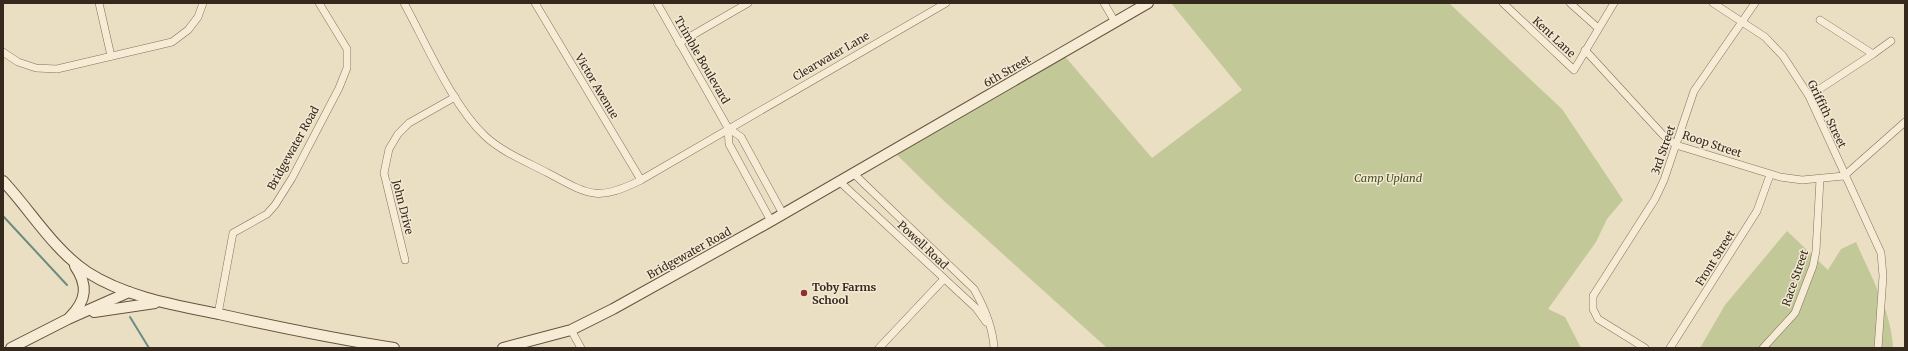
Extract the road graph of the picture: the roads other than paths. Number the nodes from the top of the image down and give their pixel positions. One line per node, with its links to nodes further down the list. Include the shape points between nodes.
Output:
1 (99, 3): 25 (street)
2 (202, 3): 25 (street, via 198,17 188,30 172,42)
3 (319, 3): 46 (street, Bridgewater Road, via 347,49 347,68 284,193 267,214 233,233)
4 (404, 3): 27 (street, Clearwater Lane)
5 (535, 3): 36 (street, Victor Avenue)
6 (657, 3): 21 (street, Trimble Boulevard)
7 (748, 3): 21 (street)
8 (946, 3): 29 (street, Clearwater Lane)
9 (1104, 3): 18 (street)
10 (1148, 3): 18 (street, 6th Street)
11 (1503, 3): 22 (street, Kent Lane, via 1574,70)
12 (1570, 3): 19 (street)
13 (1614, 3): 19 (street)
14 (1713, 3): 17 (street, Griffith Street)
15 (1755, 3): 17 (street, 3rd Street)
16 (1820, 20): 24 (street)
17 (1743, 21): 26 (street, Griffith Street, via 1774,44); 30 (street, 3rd Street, via 1694,91)
18 (1115, 22): 31 (street, 6th Street)
19 (1598, 28): 22 (street)
20 (1891, 41): 24 (street)
21 (679, 43): 29 (street, Trimble Boulevard)
22 (1586, 50): 30 (street, Roop Street)
23 (3, 52): 25 (street, via 18,62 36,68 57,69)
24 (1873, 54): 26 (street)
25 (111, 56)
26 (1809, 96): 34 (street, Griffith Street)
27 (455, 97): 36 (street, Clearwater Lane, via 486,136 579,190 598,195 620,190); 42 (street, John Drive, via 409,123 398,134 389,149 384,173)
28 (1905, 122): 34 (street)
29 (728, 128): 36 (street, Clearwater Lane); 39 (street, Trimble Boulevard, via 741,137); 40 (street, Trimble Boulevard, via 729,144)
30 (1676, 145): 33 (street, Roop Street); 56 (street, 3rd Street, via 1655,199 1596,290 1592,305 1598,319)
31 (879, 159): 32 (street, Bridgewater Road)
32 (853, 173): 37 (street, Bridgewater Road); 48 (street, Powell Road, via 974,289 983,305)
33 (1770, 175): 35 (street, Roop Street, via 1802,180); 57 (street, Front Street, via 1758,211)
34 (1844, 176): 35 (street, Roop Street); 59 (street, Griffith Street, via 1881,253 1883,276)
35 (1820, 179): 58 (street, Race Street, via 1818,237 1813,266 1795,313)
36 (641, 180)
37 (839, 181): 39 (street, Bridgewater Road); 43 (street, Powell Road)
38 (4, 184): 41 (street)
39 (783, 214): 40 (street, Bridgewater Road)
40 (771, 221): 49 (street, Bridgewater Road)
41 (69, 258): 44 (street, via 87,272); 47 (street, via 83,278 84,286 83,300)
42 (405, 260)
43 (944, 279): 48 (street, Powell Road, via 976,308); 54 (street)
44 (129, 292): 45 (street); 47 (street)
45 (164, 303): 46 (street); 47 (street, via 114,308)
46 (218, 314): 51 (street)
47 (68, 319): 50 (street)
48 (990, 327): 55 (street, Powell Road)
49 (571, 330): 52 (street, Bridgewater Road); 53 (street)
50 (11, 348)
51 (394, 348)
52 (503, 348)
53 (582, 348)
54 (879, 348)
55 (994, 348)
56 (1645, 348)
57 (1670, 348)
58 (1763, 348)
59 (1878, 348)

